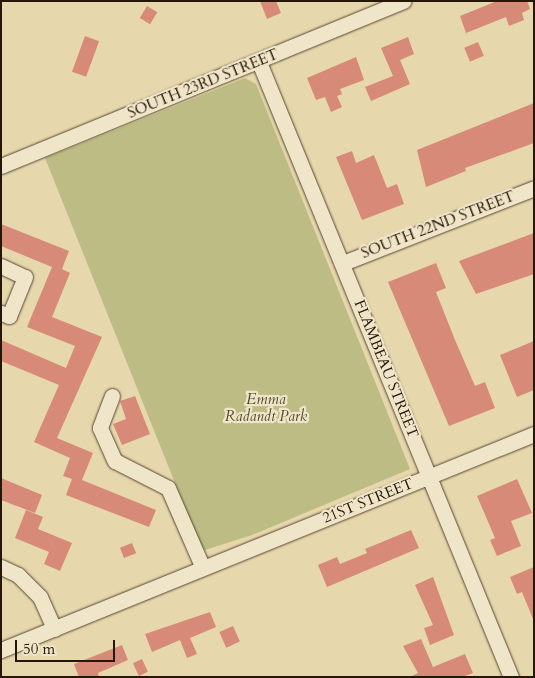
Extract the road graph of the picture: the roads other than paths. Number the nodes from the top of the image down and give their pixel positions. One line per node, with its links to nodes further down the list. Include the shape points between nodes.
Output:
1 (395, 2): 2 (street, SOUTH 23RD STREET)
2 (259, 62): 3 (street, SOUTH 23RD STREET); 5 (street, FLAMBEAU STREET)
3 (1, 166)
4 (534, 188): 5 (street, SOUTH 22ND STREET)
5 (343, 263): 10 (street, FLAMBEAU STREET)
6 (1, 266): 7 (street, via 25,277 9,316)
7 (1, 313)
8 (112, 396): 12 (street, via 100,428 115,461 168,488)
9 (534, 434): 10 (street, 21ST STREET)
10 (430, 476): 12 (street, 21ST STREET); 15 (street, FLAMBEAU STREET)
11 (1, 568): 13 (street, via 18,575 40,597)
12 (203, 568): 13 (street, 21ST STREET)
13 (54, 629): 14 (street, 21ST STREET)
14 (1, 650)
15 (511, 677)

